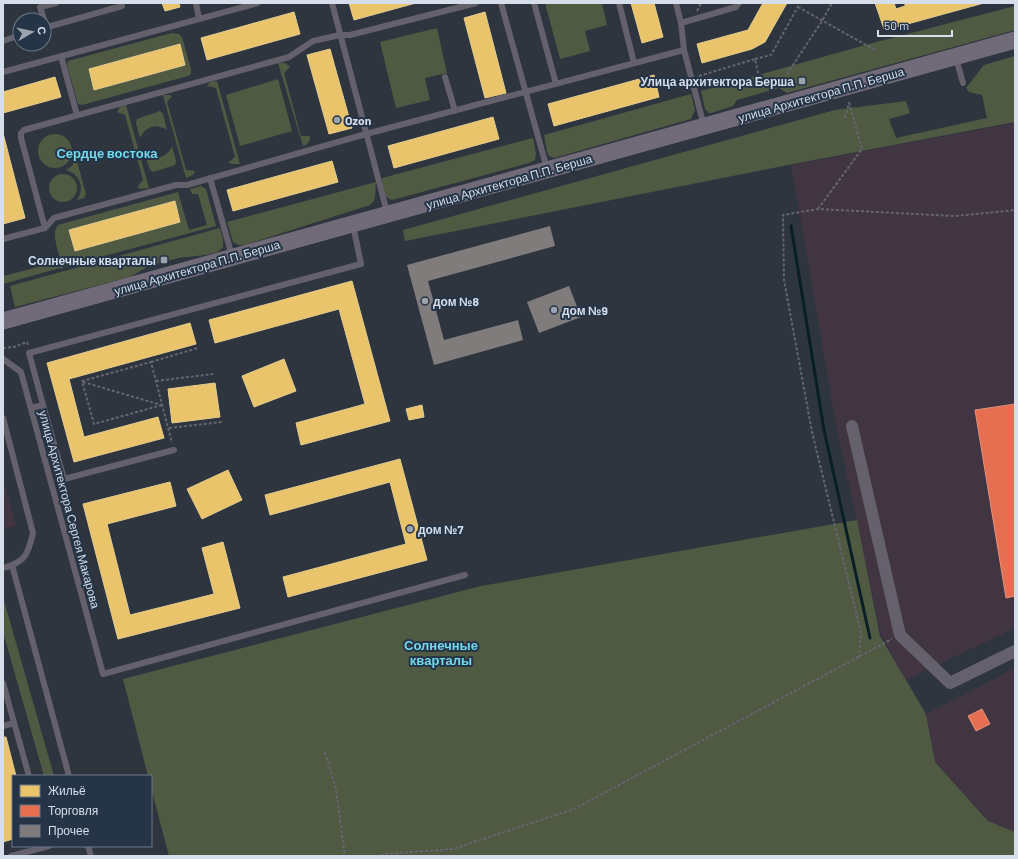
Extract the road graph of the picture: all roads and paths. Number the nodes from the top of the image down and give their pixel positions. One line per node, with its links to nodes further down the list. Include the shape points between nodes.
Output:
1 (56, 3): 15 (lane, via 40,7)
2 (121, 3): 18 (lane, via 122,6)
3 (196, 3): 16 (lane)
4 (258, 3): 16 (lane)
5 (332, 3): 20 (lane)
6 (473, 3): 20 (lane, via 350,36)
7 (501, 3): 35 (lane)
8 (534, 3): 34 (lane)
9 (619, 3): 27 (lane)
10 (676, 3): 19 (lane)
11 (739, 3): 19 (lane, via 736,7)
12 (800, 3): 14 (path)
13 (832, 3): 17 (path)
14 (798, 7): 17 (path); 26 (path, via 771,55)
15 (41, 12)
16 (199, 19): 24 (lane)
17 (822, 21): 23 (path); 29 (path)
18 (52, 22)
19 (681, 23): 22 (lane)
20 (340, 35): 37 (lane, via 313,42 289,57); 40 (lane)
21 (1015, 40): 25 (street, улица Архитектора П.П. Берша)
22 (684, 50): 27 (lane); 31 (lane)
23 (875, 50)
24 (61, 56): 28 (lane); 37 (lane)
25 (955, 57): 33 (lane); 39 (street, улица Архитектора П.П. Берша)
26 (755, 60): 31 (path); 32 (path)
27 (634, 63): 34 (lane)
28 (3, 72)
29 (787, 74)
30 (445, 77): 36 (lane)
31 (691, 78): 39 (lane)
32 (760, 81)
33 (963, 83)
34 (556, 84): 35 (lane)
35 (525, 92): 36 (lane); 41 (lane)
36 (455, 111): 40 (lane)
37 (77, 115): 47 (lane, via 28,128 22,133 21,138)
38 (845, 118): 43 (path, via 849,102 862,149)
39 (704, 126): 41 (street, улица Архитектора П.П. Берша)
40 (366, 134): 42 (lane); 45 (lane)
41 (547, 170): 45 (street, улица Архитектора П.П. Берша)
42 (210, 178): 47 (lane, via 54,218); 49 (lane)
43 (818, 209): 44 (path, via 955,216); 74 (path, via 783,215 784,280 812,432 861,633)
44 (1015, 210)
45 (387, 214): 46 (street, улица Архитектора П.П. Берша)
46 (353, 224): 49 (street, улица Архитектора П.П. Берша); 61 (lane, via 361,264 30,353)
47 (45, 228): 48 (lane)
48 (3, 239)
49 (232, 257): 52 (street, улица Архитектора П.П. Берша)
50 (60, 261): 51 (path)
51 (62, 270)
52 (3, 321)
53 (27, 342): 54 (path, via 14,348)
54 (3, 348)
55 (198, 348): 57 (path)
56 (3, 359): 63 (lane, улица Архитектора Сергея Макарова, via 21,372)
57 (151, 362): 59 (path); 60 (path)
58 (213, 374): 60 (path)
59 (82, 381): 62 (path); 62 (path, via 94,424)
60 (156, 381): 62 (path)
61 (43, 405): 63 (lane); 68 (lane, via 64,479)
62 (162, 405): 67 (path)
63 (31, 408): 71 (lane, улица Архитектора Сергея Макарова, via 103,674)
64 (3, 418): 69 (lane, via 33,533 28,552)
65 (222, 422): 67 (path)
66 (852, 426): 72 (street)
67 (168, 428): 68 (path)
68 (174, 450)
69 (12, 566): 70 (lane); 80 (lane)
70 (3, 568)
71 (465, 575)
72 (900, 634): 73 (street, via 950,683); 74 (path)
73 (1015, 651)
74 (859, 658): 84 (path, via 574,809 453,849)
75 (3, 683): 76 (lane)
76 (14, 723): 77 (lane); 79 (lane)
77 (3, 726)
78 (325, 752): 83 (path, via 336,789)
79 (29, 775)
80 (69, 775)
81 (45, 847): 82 (lane)
82 (11, 856)
83 (345, 856)
84 (381, 856)

